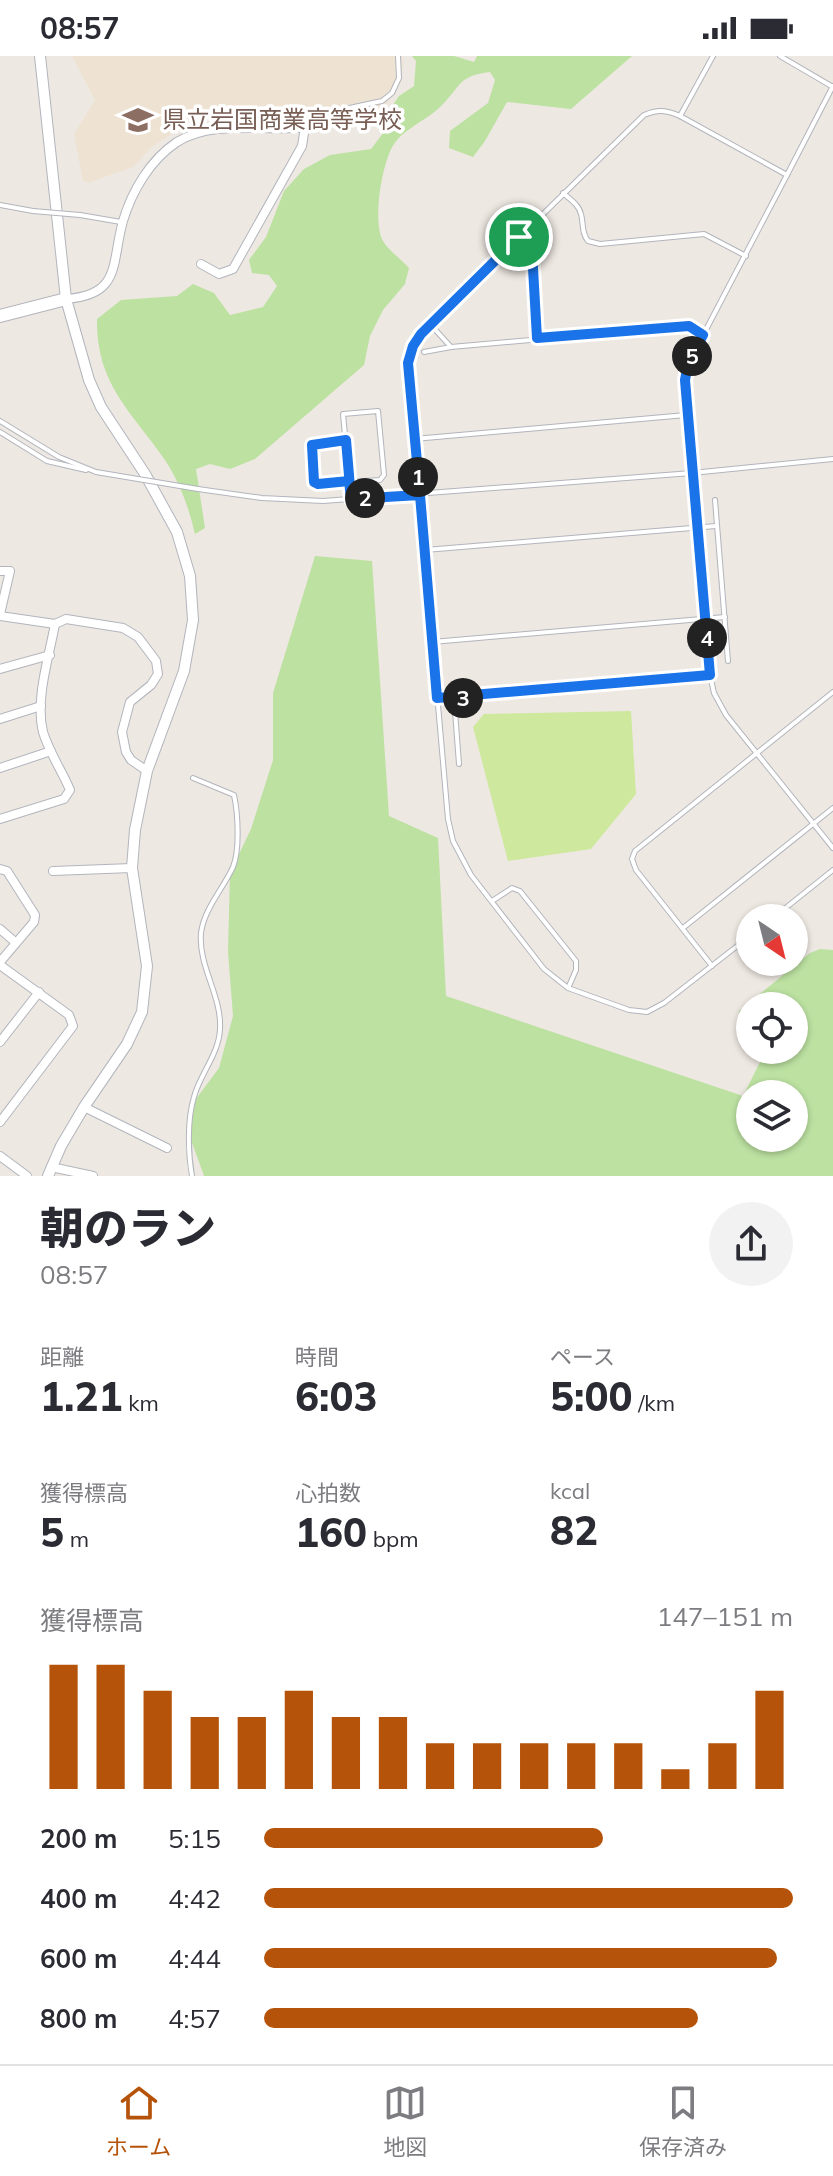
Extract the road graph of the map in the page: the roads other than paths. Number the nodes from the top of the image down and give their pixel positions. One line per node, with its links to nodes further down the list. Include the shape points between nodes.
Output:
1 (40, 56): 16 (street)
2 (398, 56): 7 (lane, via 399,78 392,93 382,101 317,115)
3 (713, 56): 6 (lane)
4 (780, 56): 5 (lane)
5 (833, 86): 9 (lane)
6 (680, 116): 9 (lane); 10 (lane, via 667,110 644,115)
7 (315, 125): 8 (street)
8 (305, 127): 12 (street, via 218,130 179,141 149,169); 15 (street, via 302,146 233,269 219,274)
9 (787, 175): 14 (lane)
10 (563, 193): 13 (lane); 14 (lane, via 576,204 588,241 704,234)
11 (0, 205): 12 (lane, bridge)
12 (123, 222): 16 (street, via 110,279 99,291)
13 (519, 237): 18 (lane); 20 (lane, via 532,251)
14 (746, 256): 19 (lane)
15 (201, 264)
16 (66, 299): 17 (main road); 57 (street, via 89,380 168,515 190,576 193,620 188,656)
17 (0, 316)
18 (430, 325): 21 (lane); 26 (lane, via 413,346 408,363)
19 (703, 335): 20 (lane, via 689,326); 23 (lane, via 688,364)
20 (537, 338): 21 (lane)
21 (451, 347): 22 (lane)
22 (424, 352)
23 (686, 415): 26 (lane); 30 (lane)
24 (0, 421): 29 (lane, via 59,457)
25 (0, 432): 29 (lane, via 47,461)
26 (414, 439): 32 (lane)
27 (346, 440): 31 (lane); 31 (lane, via 312,445 312,459 314,482); 31 (lane, via 343,414 378,411 384,475 380,480)
28 (833, 459): 30 (lane)
29 (96, 472): 33 (lane, bridge, via 262,498)
30 (692, 473): 32 (lane); 36 (lane)
31 (349, 481): 33 (lane)
32 (420, 495): 33 (lane); 37 (lane)
33 (351, 499)
34 (715, 500): 35 (lane)
35 (716, 526): 36 (lane); 40 (lane)
36 (698, 527): 37 (lane); 41 (lane)
37 (425, 550): 43 (lane)
38 (0, 571): 39 (street, via 10,571)
39 (0, 615): 42 (street)
40 (725, 617): 41 (lane); 45 (lane)
41 (705, 620): 43 (lane); 47 (lane)
42 (55, 624): 44 (street); 57 (street, via 66,619 123,628 138,637 156,661 155,680 130,702 122,732 131,760)
43 (432, 642): 49 (lane)
44 (50, 655): 46 (street); 51 (street)
45 (728, 661)
46 (0, 669)
47 (710, 675): 50 (lane); 54 (lane, via 726,715)
48 (833, 692): 54 (lane)
49 (437, 698): 50 (lane); 67 (lane, via 453,841)
50 (454, 698): 55 (lane)
51 (41, 706): 52 (street); 53 (street)
52 (0, 719)
53 (51, 751): 56 (street); 60 (street, via 70,790 64,799)
54 (757, 753): 61 (lane); 69 (lane, via 635,851 636,870)
55 (459, 764)
56 (0, 768)
57 (147, 771): 63 (street)
58 (193, 778): 85 (lane, via 234,795 238,814 234,865 201,933 220,1032 194,1096)
59 (833, 808): 61 (lane)
60 (0, 819)
61 (813, 823): 62 (lane); 69 (lane)
62 (833, 848)
63 (132, 868): 66 (street); 78 (street, via 147,966 142,1012)
64 (0, 869): 71 (street, via 7,871 35,915)
65 (833, 870): 68 (lane)
66 (53, 871)
67 (492, 901): 75 (lane, via 544,969); 75 (lane, via 506,890 520,891 576,961)
68 (790, 904)
69 (683, 928): 74 (lane)
70 (0, 929): 71 (street)
71 (15, 942): 73 (street)
72 (736, 947): 74 (lane)
73 (0, 964): 76 (street)
74 (712, 966): 75 (lane, via 647,1012)
75 (568, 988)
76 (39, 992): 77 (street); 79 (street, via 69,1015 73,1026)
77 (0, 1042)
78 (84, 1107): 80 (street); 82 (street)
79 (0, 1122)
80 (167, 1148)
81 (0, 1156): 83 (street)
82 (50, 1171): 84 (street)
83 (22, 1175)
84 (93, 1176)
85 (192, 1176)

